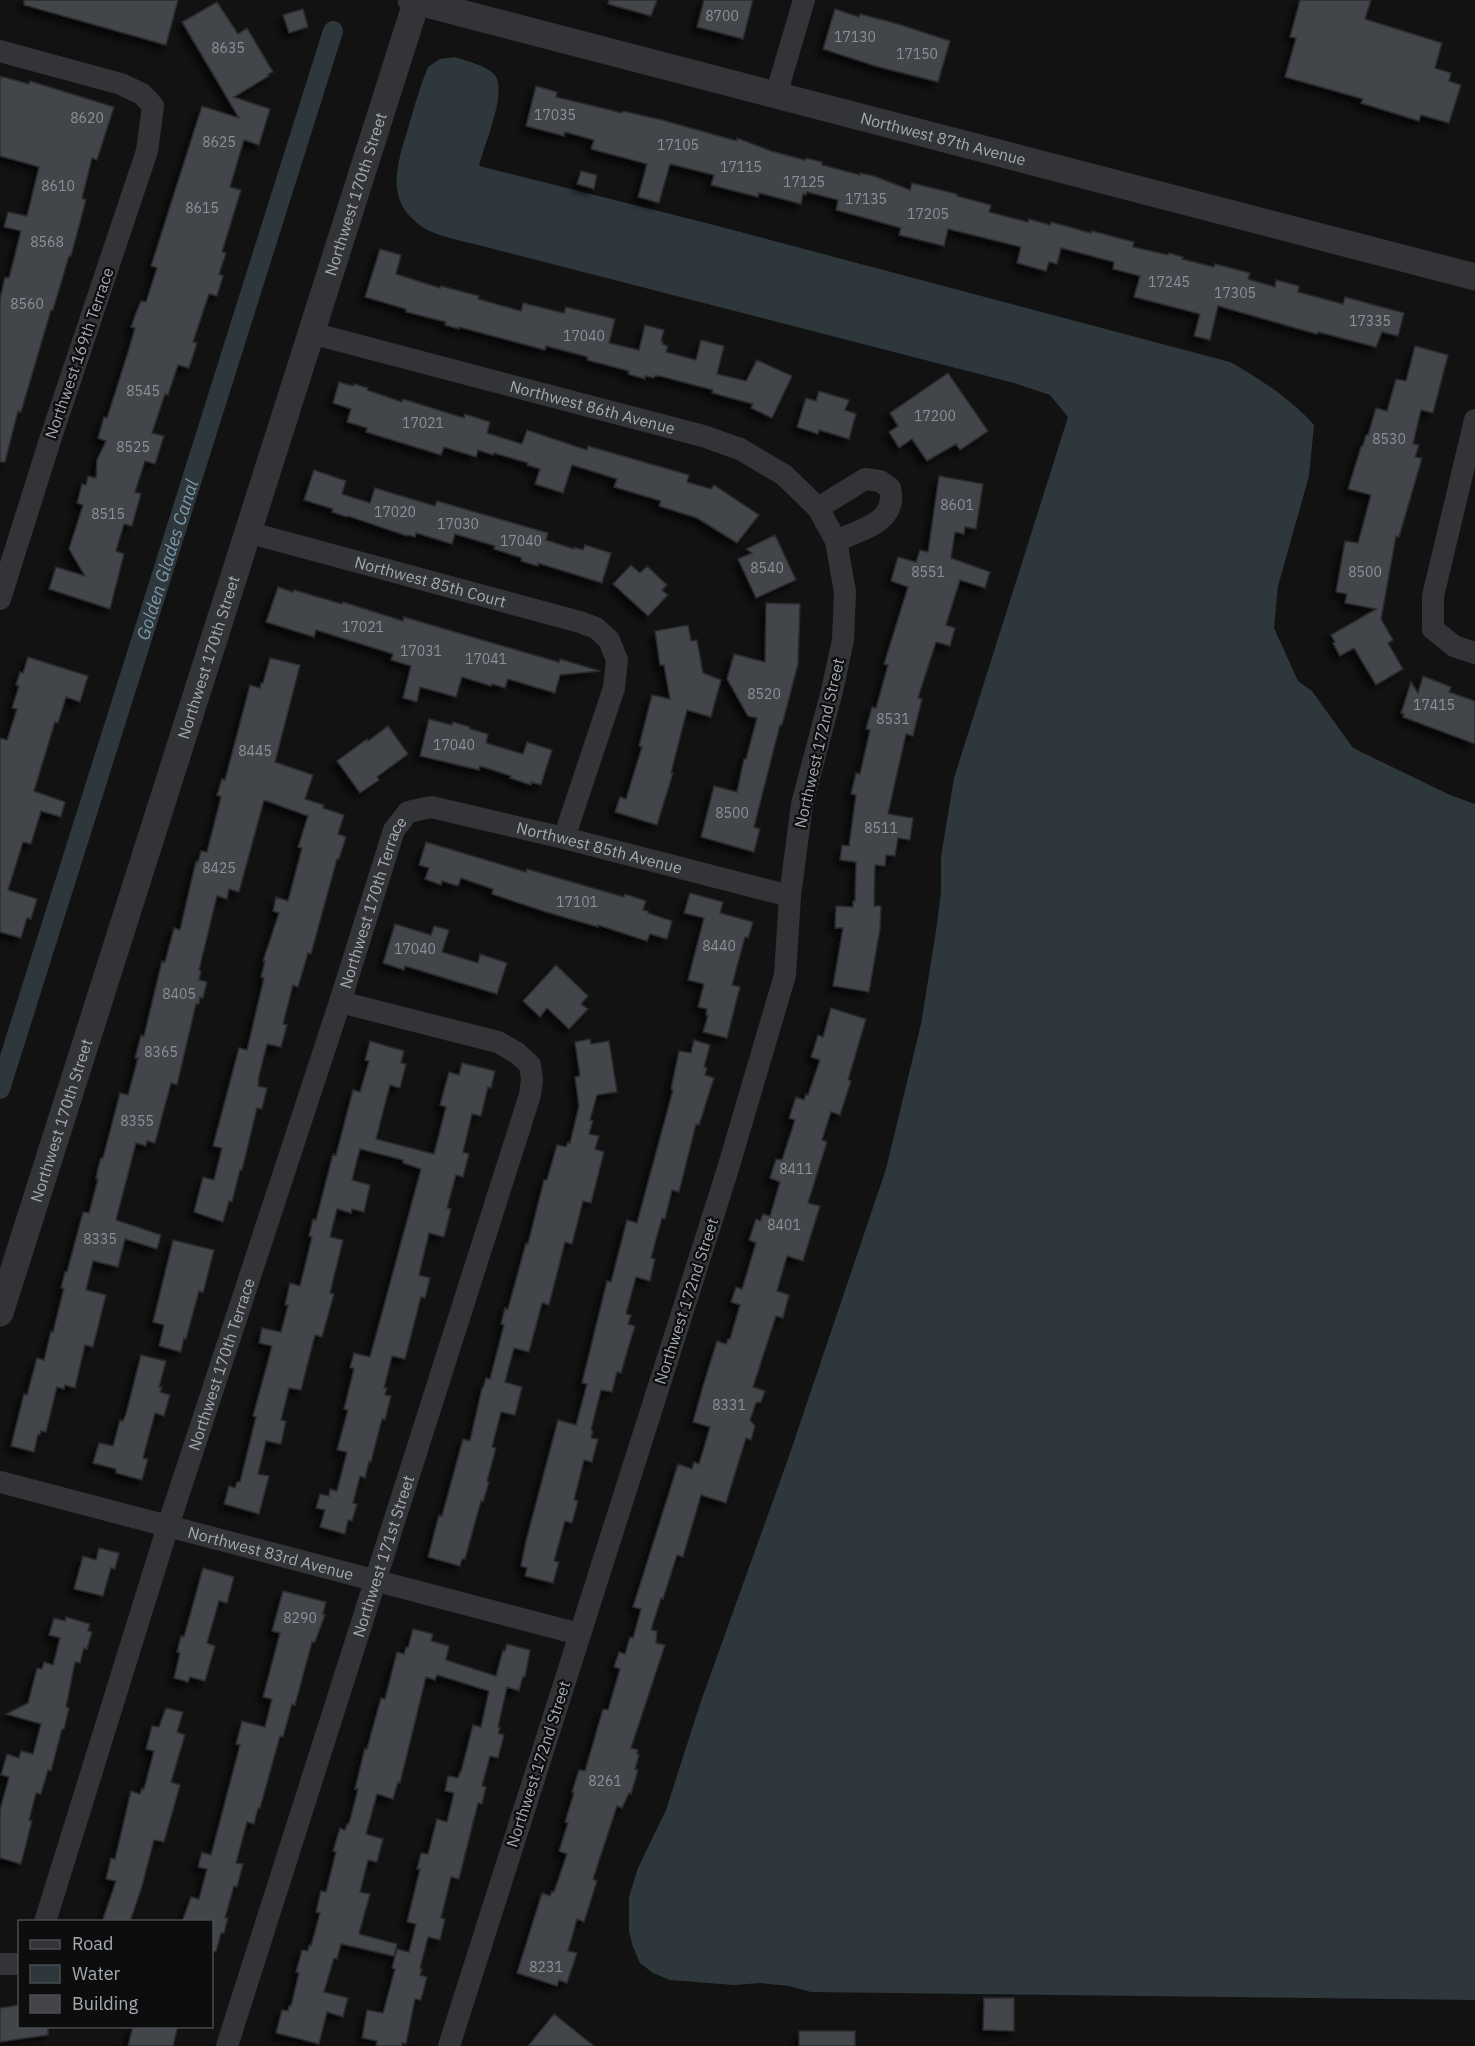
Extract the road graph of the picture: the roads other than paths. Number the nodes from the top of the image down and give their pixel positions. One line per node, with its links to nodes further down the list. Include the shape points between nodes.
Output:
1 (415, 0): 4 (street, Northwest 87th Avenue); 6 (street, Northwest 170th Street)
2 (804, 0): 4 (street)
3 (0, 51): 11 (street, Northwest 169th Terrace, via 121,84 142,94 153,106 147,151)
4 (776, 95): 5 (street, Northwest 87th Avenue)
5 (1475, 277)
6 (311, 333): 8 (street, Northwest 86th Avenue, via 703,436 740,449 784,475); 9 (street, Northwest 170th Street)
7 (1474, 429): 12 (street, via 1433,596 1434,629 1454,646)
8 (819, 508): 10 (street, Northwest 86th Avenue); 10 (street, via 865,479 880,481 890,488 892,506 887,515)
9 (247, 532): 14 (street, Northwest 85th Court, via 580,622 596,628 609,640 616,660 614,688); 17 (street, Northwest 170th Street)
10 (837, 541): 15 (street, Northwest 172nd Street, via 845,592 843,640 802,804)
11 (0, 599)
12 (1475, 653)
13 (408, 812): 14 (street, Northwest 85th Avenue, via 430,807); 16 (street, Northwest 170th Terrace, via 394,830)
14 (564, 838): 15 (street, Northwest 85th Avenue)
15 (790, 896): 21 (street, Northwest 172nd Street, via 785,975 727,1172)
16 (340, 1002): 19 (street, Northwest 170th Terrace); 20 (street, Northwest 171st Street, via 498,1042 530,1065 532,1079)
17 (0, 1313)
18 (0, 1482): 19 (street, Northwest 83rd Avenue)
19 (168, 1526): 20 (street, Northwest 83rd Avenue); 22 (street, Northwest 170th Terrace)
20 (374, 1581): 21 (street, Northwest 83rd Avenue); 25 (street, Northwest 171st Street)
21 (579, 1634): 26 (street, Northwest 172nd Street)
22 (46, 1920)
23 (0, 1964): 24 (street)
24 (18, 1965)
25 (227, 2046)
26 (449, 2046)

